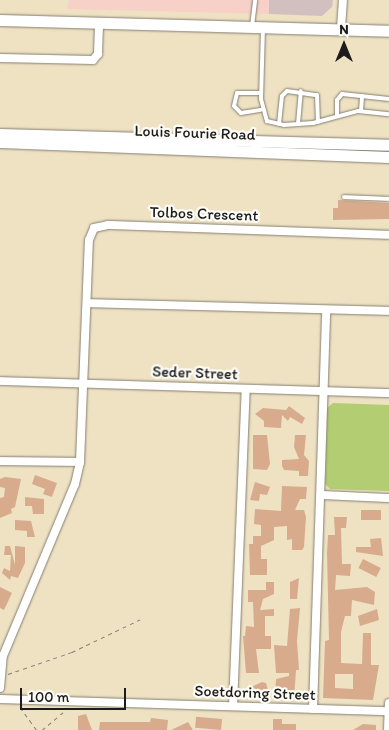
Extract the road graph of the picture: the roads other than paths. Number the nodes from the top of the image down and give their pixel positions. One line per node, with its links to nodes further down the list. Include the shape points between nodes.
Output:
1 (255, 0): 5 (lane)
2 (343, 0): 6 (street)
3 (0, 20): 4 (main road)
4 (99, 22): 5 (main road); 8 (street, via 98,54 94,60)
5 (258, 26): 6 (main road); 10 (lane)
6 (341, 28): 7 (main road)
7 (389, 30)
8 (0, 58)
9 (302, 91): 17 (lane, via 317,95); 18 (lane, via 284,94); 19 (lane)
10 (261, 93): 13 (lane); 13 (lane, via 237,93 234,106 242,113)
11 (362, 96): 12 (lane); 14 (lane); 16 (lane, via 339,96)
12 (389, 99)
13 (261, 110): 18 (lane, via 267,121)
14 (361, 111): 15 (lane); 16 (lane)
15 (389, 114)
16 (337, 116): 17 (lane)
17 (318, 122): 19 (lane)
18 (279, 124): 19 (lane)
19 (298, 124)
20 (0, 134): 22 (main road, Louis Fourie Road)
21 (0, 142): 23 (main road, Louis Fourie Road)
22 (389, 145)
23 (389, 157)
24 (344, 197): 25 (lane)
25 (389, 199)
26 (389, 235): 27 (street, Tolbos Crescent, via 97,226 89,240)
27 (87, 303): 28 (street); 31 (street, Tolbos Crescent)
28 (326, 310): 29 (street); 33 (street)
29 (389, 312)
30 (0, 381): 31 (street, Seder Street)
31 (82, 384): 32 (street, Seder Street); 36 (street, Tolbos Crescent)
32 (246, 389): 33 (street, Seder Street); 43 (street)
33 (324, 392): 34 (street, Seder Street); 37 (street)
34 (389, 393)
35 (0, 461): 36 (street)
36 (80, 462): 39 (street, Tolbos Crescent, via 76,484 4,656)
37 (321, 495): 38 (street); 44 (street)
38 (389, 498)
39 (1, 678): 40 (street, Tolbos Crescent)
40 (0, 688)
41 (0, 699): 43 (street, Soetdoring Street)
42 (389, 703): 45 (street)
43 (233, 706): 44 (street, Soetdoring Street)
44 (313, 709): 45 (street, Soetdoring Street)
45 (389, 710): 46 (street)
46 (388, 730)

